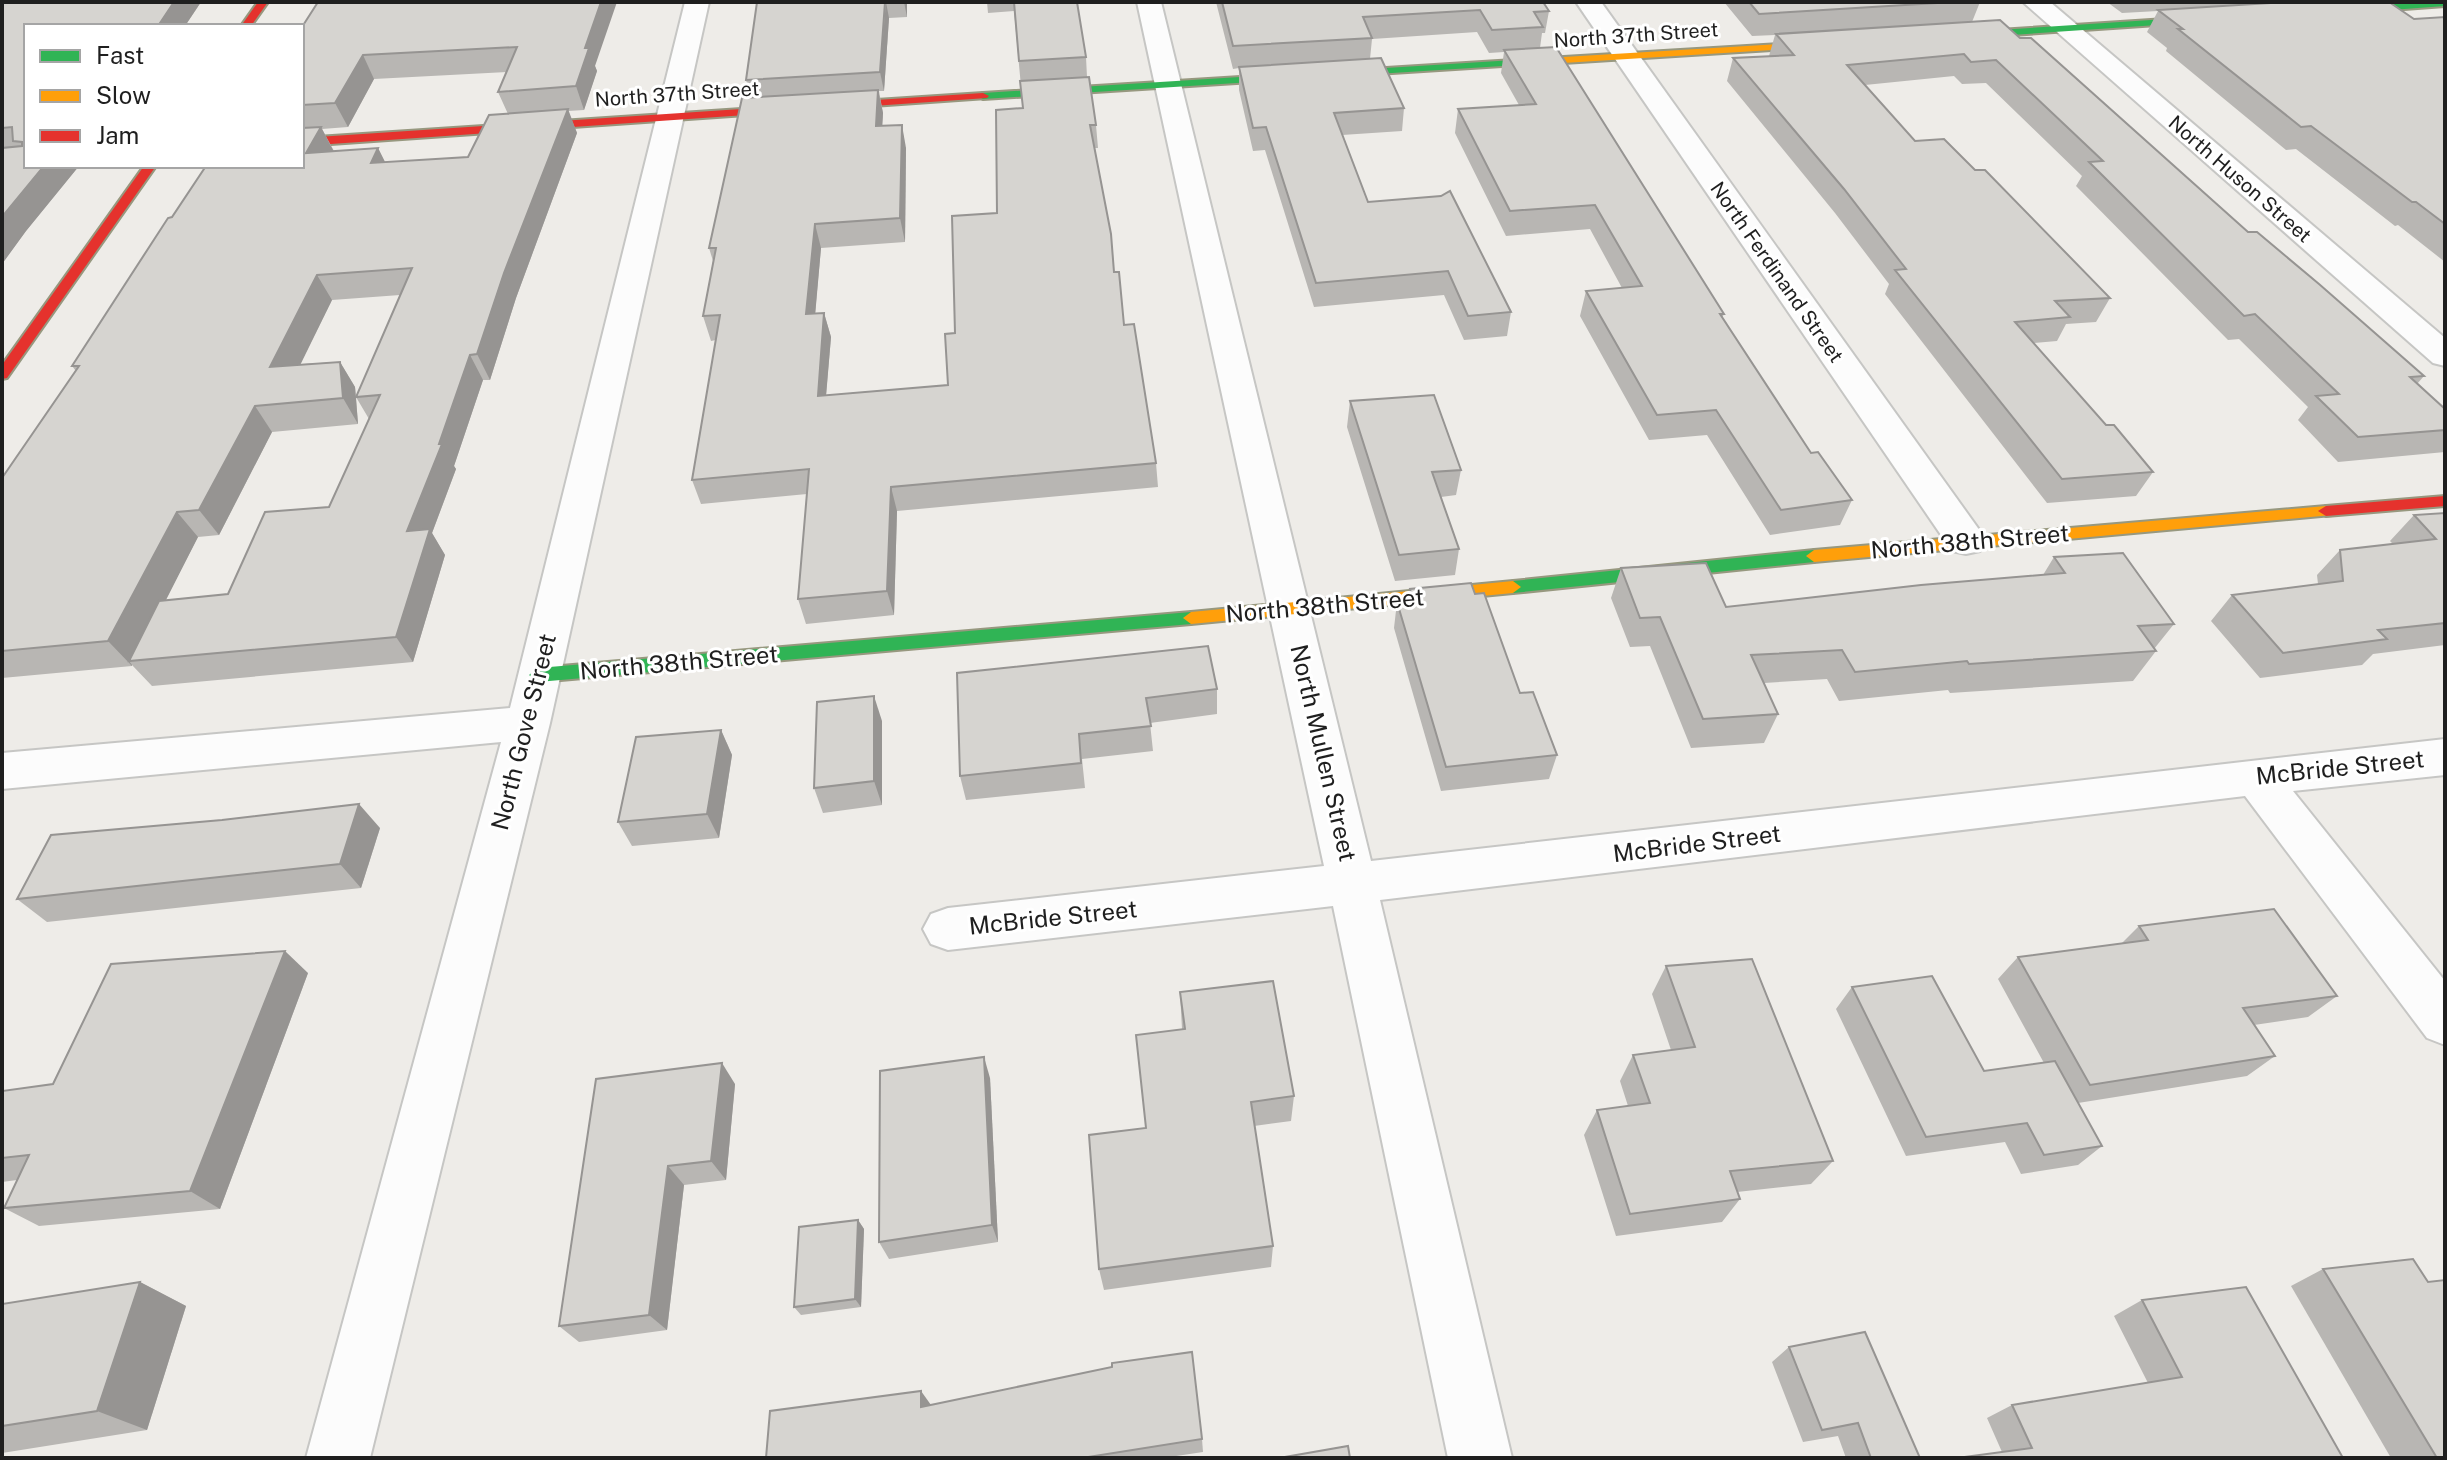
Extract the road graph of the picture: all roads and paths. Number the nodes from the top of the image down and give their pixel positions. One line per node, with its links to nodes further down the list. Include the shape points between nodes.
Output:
1 (263, 2): 9 (street)
2 (697, 2): 15 (street, North Gove Street)
3 (1149, 2): 14 (street, North Mullen Street)
4 (1588, 2): 13 (street, North Ferdinand Street)
5 (2035, 2): 10 (street, North Huson Street)
6 (2445, 3): 7 (street)
7 (2325, 12)
8 (2234, 18): 10 (street)
9 (247, 24)
10 (2066, 29): 11 (street); 18 (street, North Huson Street)
11 (1942, 37)
12 (1849, 43): 13 (street, North 37th Street)
13 (1626, 57): 14 (street, North 37th Street); 21 (street, North Ferdinand Street)
14 (1170, 85): 15 (street, North 37th Street); 22 (street, North Mullen Street)
15 (672, 115): 16 (street, North 37th Street); 23 (street, North Gove Street)
16 (304, 142)
17 (149, 168): 19 (street)
18 (2445, 356)
19 (2, 375)
20 (2445, 501): 21 (street, North 38th Street)
21 (1966, 541): 22 (street, North 38th Street)
22 (1291, 609): 23 (street, North 38th Street); 28 (street, North Mullen Street)
23 (538, 675): 24 (street, North Gove Street)
24 (528, 723): 26 (street); 31 (street, North Gove Street)
25 (2445, 757): 27 (street, McBride Street)
26 (2, 771)
27 (2256, 777): 28 (street, McBride Street); 30 (street)
28 (1353, 885): 29 (street, McBride Street); 32 (street, North Mullen Street)
29 (948, 929)
30 (2445, 1021)
31 (338, 1458)
32 (1480, 1458)

